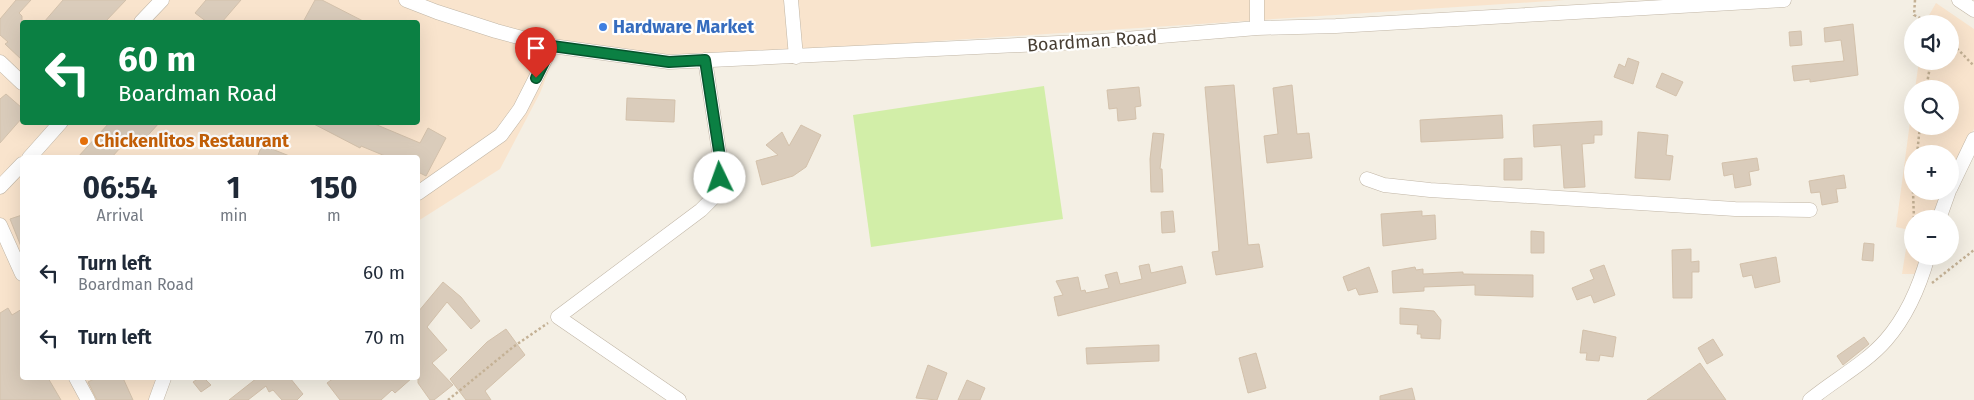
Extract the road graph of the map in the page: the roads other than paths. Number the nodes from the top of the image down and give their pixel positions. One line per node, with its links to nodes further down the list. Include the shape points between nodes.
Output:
1 (162, 0): 8 (street)
2 (406, 0): 10 (street, Boardman Road, via 479,26)
3 (791, 0): 11 (street)
4 (1256, 0): 9 (street)
5 (1784, 0): 9 (street, Boardman Road)
6 (1959, 0): 7 (street)
7 (1974, 10)
8 (143, 20)
9 (1257, 28): 11 (street, Boardman Road, via 1101,41)
10 (552, 46): 12 (street, Boardman Road, via 669,62); 22 (street, via 520,109 502,135)
11 (796, 57): 12 (street, Boardman Road)
12 (705, 60): 31 (street, via 721,164 720,192 701,210 558,317)
13 (0, 62): 14 (street)
14 (20, 81)
15 (58, 125): 17 (street)
16 (1974, 139): 19 (street)
17 (32, 155)
18 (20, 166): 21 (street)
19 (1959, 171)
20 (1367, 179): 23 (street, via 1384,185 1430,190 1735,209)
21 (0, 187)
22 (420, 192)
23 (1810, 210)
24 (0, 225): 26 (street)
25 (1925, 265): 32 (street, via 1899,322 1886,340)
26 (20, 270)
27 (77, 380): 29 (street)
28 (163, 380): 30 (street)
29 (88, 400)
30 (156, 400)
31 (679, 400)
32 (1810, 400)

